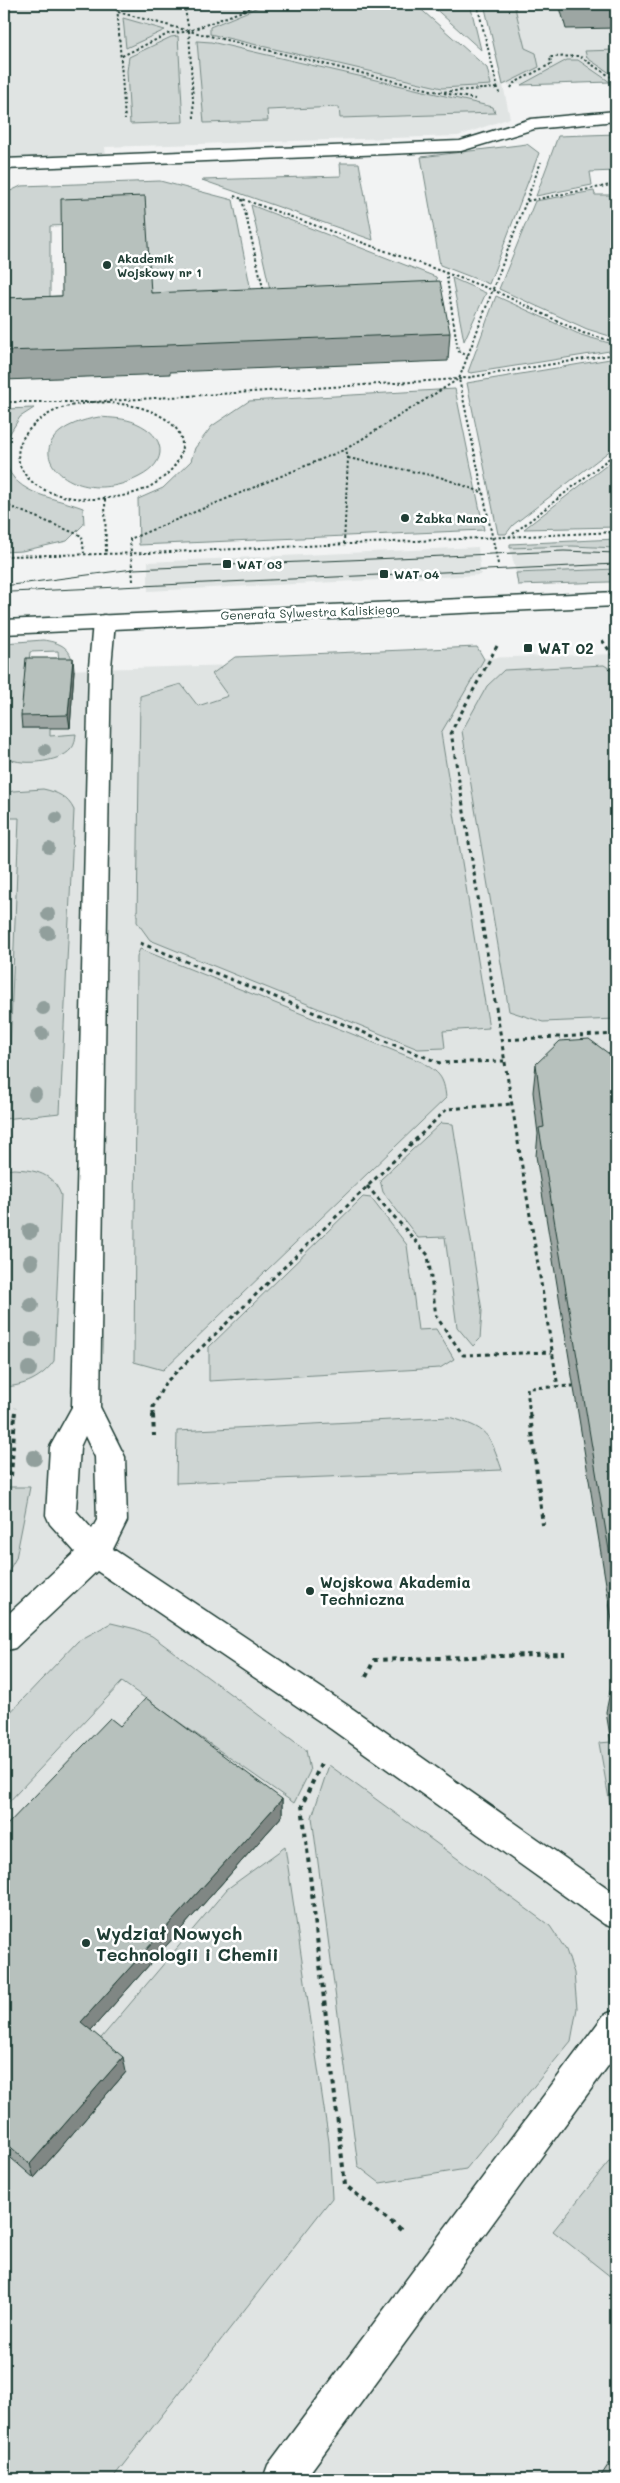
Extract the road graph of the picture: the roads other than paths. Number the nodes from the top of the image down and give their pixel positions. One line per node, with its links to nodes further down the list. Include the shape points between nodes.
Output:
1 (616, 116): 2 (street, via 524,126 461,146)
2 (4, 164)
3 (616, 600): 4 (street, Generała Sylwestra Kaliskiego)
4 (104, 622): 5 (street, Generała Sylwestra Kaliskiego); 6 (street, via 100,667 94,925)
5 (4, 627)
6 (86, 1407): 7 (street, via 110,1457 112,1521); 7 (street, via 65,1447 61,1515)
7 (95, 1553): 8 (street); 9 (street, via 342,1718)
8 (4, 1638)
9 (616, 1913)
10 (616, 2027): 11 (street)
11 (282, 2479)

